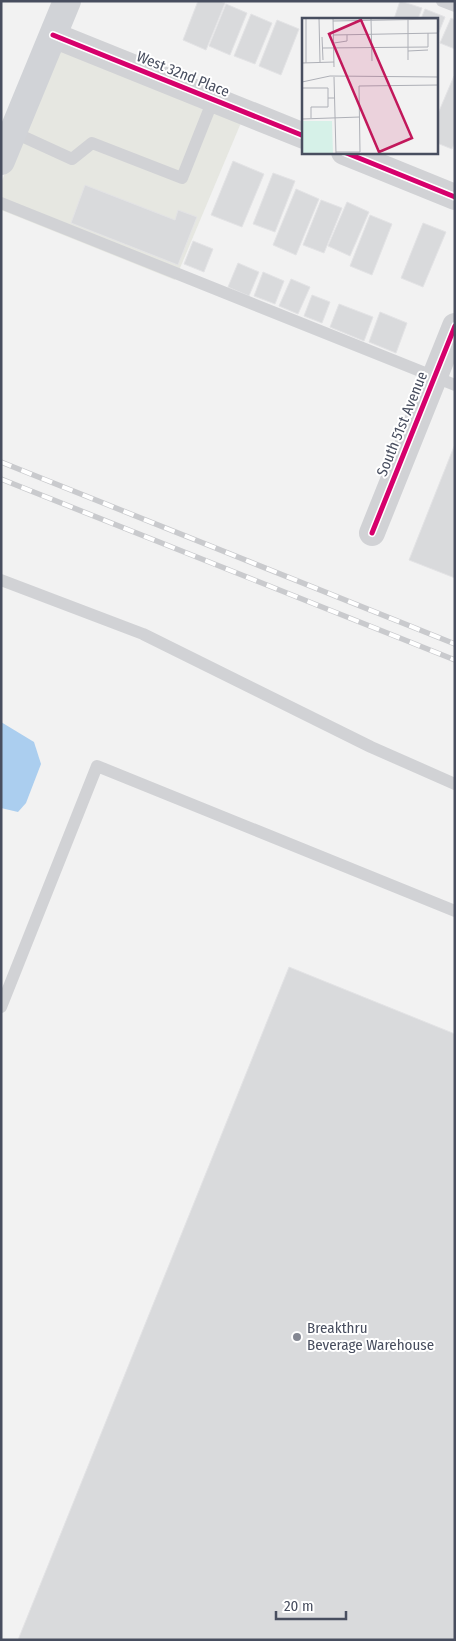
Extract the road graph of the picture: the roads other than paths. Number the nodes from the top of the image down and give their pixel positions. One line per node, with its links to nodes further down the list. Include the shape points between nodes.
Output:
1 (67, 1): 4 (main road)
2 (442, 1): 3 (lane)
3 (455, 6)
4 (53, 35): 5 (street, West 32nd Place); 6 (main road)
5 (213, 100): 6 (lane, via 182,178 92,143 72,159); 7 (street, West 32nd Place)
6 (13, 132): 9 (main road)
7 (302, 135)
8 (349, 154): 10 (street)
9 (1, 161)
10 (455, 197)
11 (1, 203): 13 (lane)
12 (455, 326): 13 (street, South 51st Avenue)
13 (445, 381): 14 (street, South 51st Avenue)
14 (372, 532)
15 (1, 580): 16 (lane, via 142,634 371,747)
16 (455, 784)
17 (455, 911): 18 (lane, via 97,766)
18 (1, 1007)

